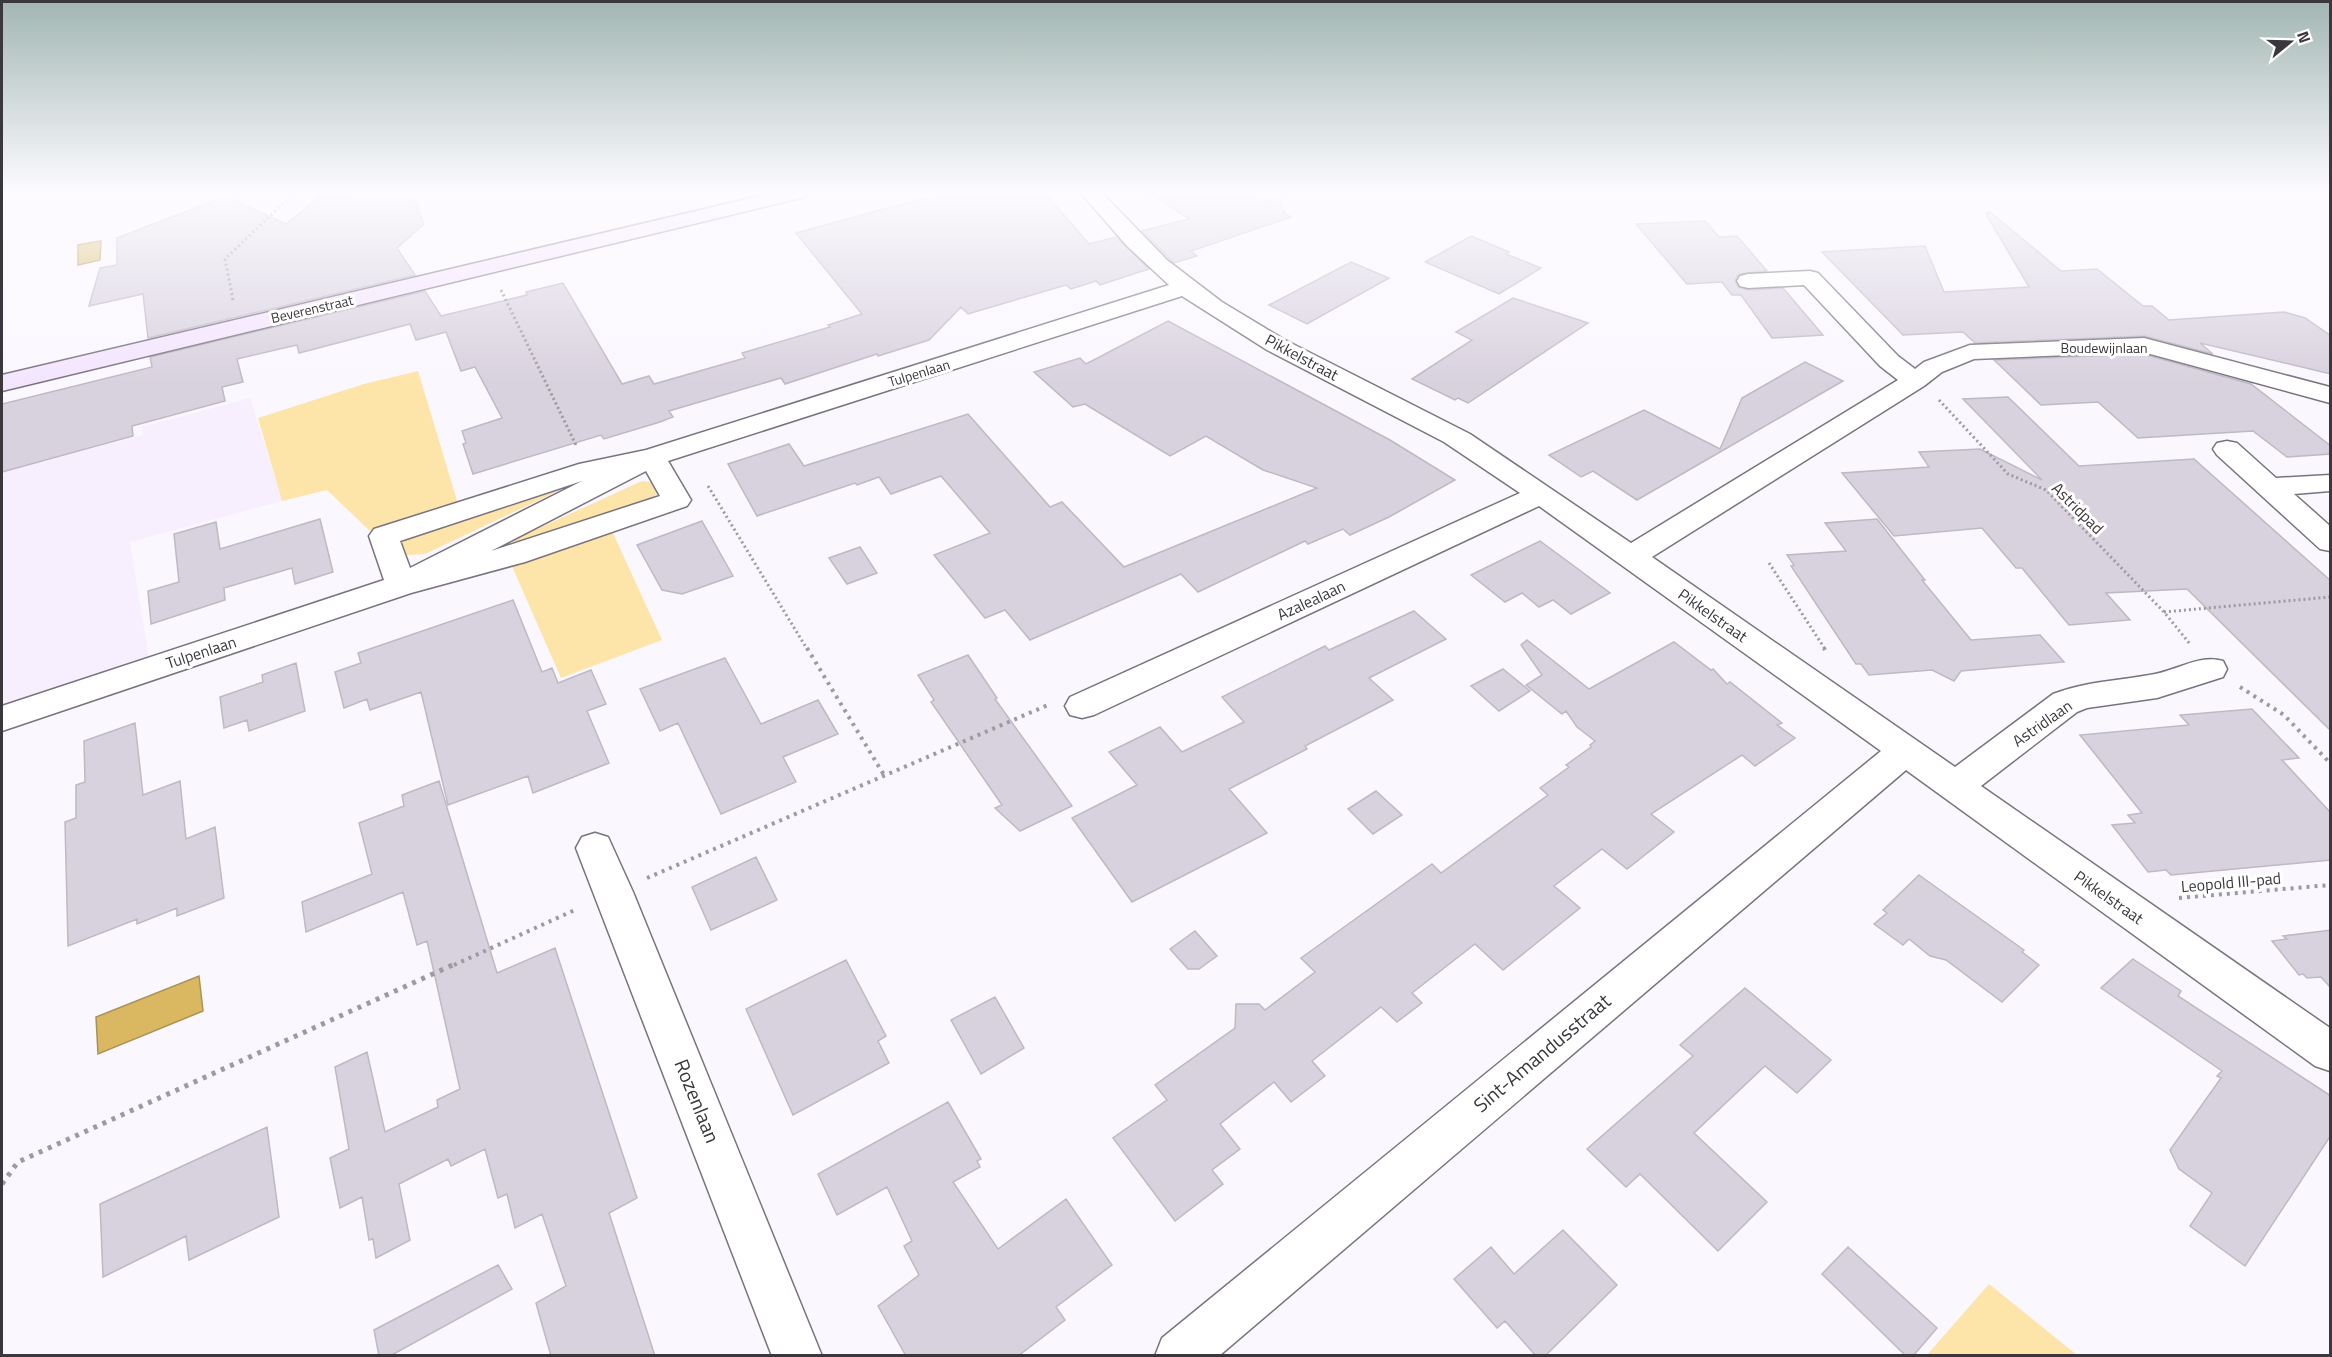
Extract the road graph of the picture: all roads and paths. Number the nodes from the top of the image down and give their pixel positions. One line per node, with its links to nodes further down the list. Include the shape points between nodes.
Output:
1 (228, 256): 7 (path, via 225,259)
2 (534, 256): 4 (street, Beverenstraat)
3 (1151, 256): 6 (street, Pikkelstraat)
4 (490, 267): 7 (street, Beverenstraat); 14 (path)
5 (1748, 280): 8 (street, via 1810,278 1889,361)
6 (1185, 287): 11 (street, Tulpenlaan); 17 (street, Pikkelstraat, via 1278,345 1440,428)
7 (238, 327): 9 (street, Beverenstraat)
8 (1916, 381): 10 (street, Boudewijnlaan, via 1933,367 1970,352 2145,345); 19 (street, Boudewijnlaan); 23 (path, Astridpad, via 2008,474 2046,490)
9 (2, 383)
10 (2331, 394)
11 (686, 446): 13 (street, Tulpenlaan); 30 (path)
12 (2227, 449): 16 (street)
13 (652, 457): 14 (street, Tulpenlaan); 21 (street, Tulpenlaan); 21 (street, Tulpenlaan, via 677,500 514,555)
14 (589, 470): 21 (street, Tulpenlaan, via 384,536)
15 (2331, 483): 16 (street)
16 (2268, 487): 18 (street)
17 (1541, 494): 19 (street, Pikkelstraat); 26 (street, Azalealaan)
18 (2331, 542)
19 (1630, 557): 28 (street, Pikkelstraat)
20 (1769, 563): 24 (path)
21 (401, 585): 27 (street, Tulpenlaan)
22 (2331, 597): 23 (path)
23 (2164, 612): 25 (path, Astridpad)
24 (1826, 651)
25 (2211, 669): 29 (path, Astridpad, via 2284,715); 31 (street, Astridlaan, via 2157,687 2082,696 2065,703)
26 (1082, 706): 30 (path, via 1046,705)
27 (2, 719)
28 (1905, 751): 31 (street, Pikkelstraat); 39 (street, Sint-Amandusstraat)
29 (2331, 763)
30 (884, 775): 34 (path)
31 (1954, 786): 35 (street, Pikkelstraat)
32 (595, 848): 34 (street, Rozenlaan)
33 (2331, 885): 35 (path, Leopold III-pad, via 2165,899)
34 (614, 892): 37 (path, via 18,1162); 38 (street, Rozenlaan)
35 (2142, 921): 36 (street, Pikkelstraat)
36 (2331, 1052)
37 (2, 1184)
38 (797, 1356)
39 (1180, 1356)

